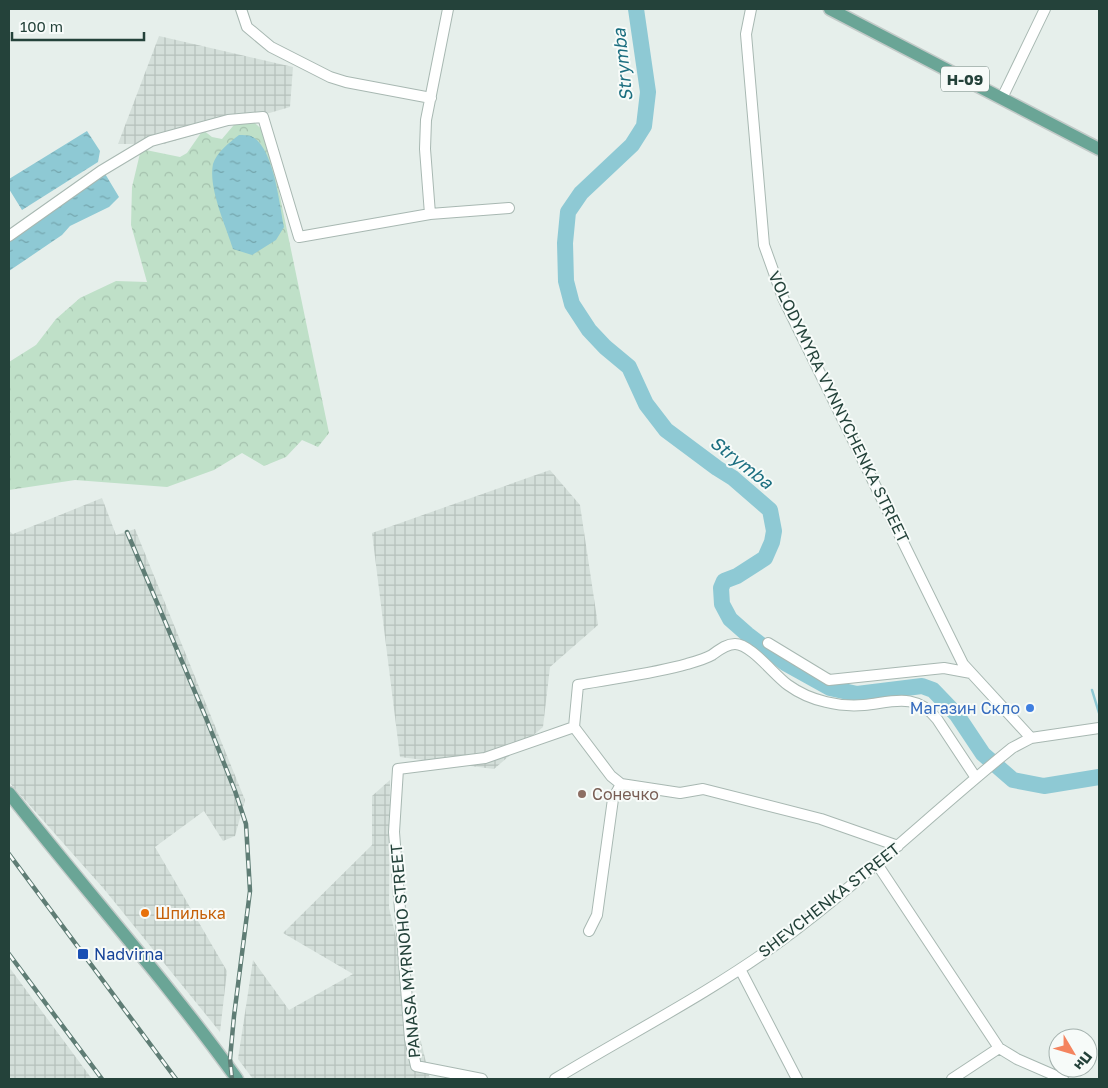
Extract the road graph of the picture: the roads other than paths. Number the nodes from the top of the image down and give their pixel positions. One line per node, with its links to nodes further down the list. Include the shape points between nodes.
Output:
1 (241, 9): 6 (street, via 248,27 259,38 330,77)
2 (448, 9): 6 (street)
3 (751, 9): 13 (street, VOLODYMYRA VYNNYCHENKA STREET, via 746,34 764,245 783,298)
4 (830, 9): 7 (main road, Н-09)
5 (1045, 9): 7 (street)
6 (431, 98): 10 (street, via 425,149)
7 (1002, 98): 8 (main road, Н-09)
8 (1099, 149)
9 (509, 208): 10 (street)
10 (430, 214): 11 (street, via 299,237 263,117 228,120 151,141 101,171)
11 (9, 236)
12 (768, 643): 13 (street, via 829,680 944,668)
13 (970, 673): 16 (street, VOLODYMYRA VYNNYCHENKA STREET)
14 (574, 727): 17 (street, via 578,685 686,664 734,644 745,646 784,682 811,697 843,705 900,699 922,706 931,711); 18 (street, via 611,776); 26 (street, PANASA MYRNOHO STREET, via 485,758 398,769 394,832 410,1039 416,1066)
15 (1096, 728): 16 (street, SHEVCHENKA STREET)
16 (1031, 738): 17 (street, SHEVCHENKA STREET, via 1012,748)
17 (979, 775): 20 (street, SHEVCHENKA STREET)
18 (621, 784): 20 (street, via 680,793 703,789 820,819); 22 (street, via 613,800 597,916)
19 (9, 793): 25 (main road, via 169,988)
20 (898, 846): 21 (street, SHEVCHENKA STREET)
21 (877, 864): 23 (street, SHEVCHENKA STREET); 24 (street)
22 (589, 931)
23 (740, 970): 27 (street, SHEVCHENKA STREET); 28 (street)
24 (1000, 1048): 29 (street); 30 (street)
25 (237, 1079)
26 (482, 1079)
27 (555, 1079)
28 (797, 1079)
29 (952, 1079)
30 (1063, 1079)

